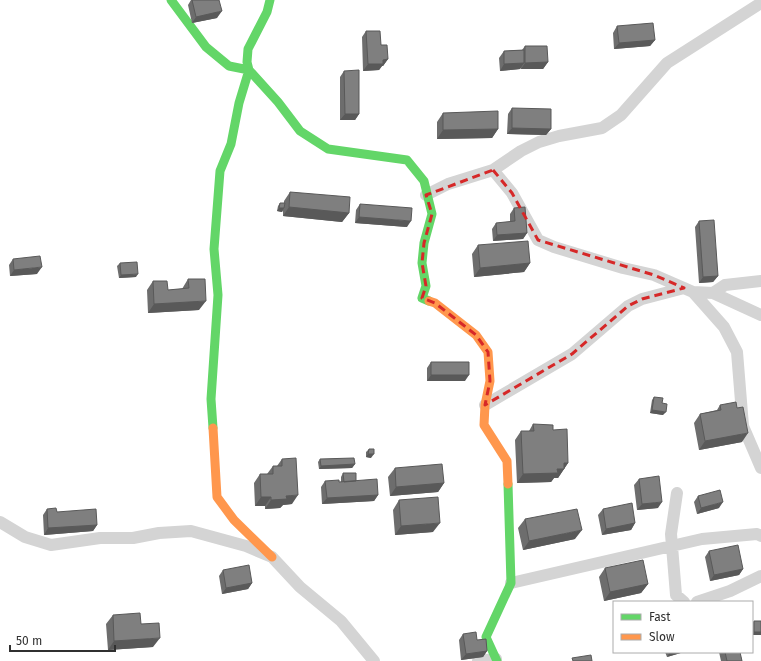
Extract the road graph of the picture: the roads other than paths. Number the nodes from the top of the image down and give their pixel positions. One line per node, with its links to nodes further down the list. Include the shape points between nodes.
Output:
1 (171, 0): 4 (street, via 206,47 228,66)
2 (270, 0): 4 (street, via 267,12 248,50 247,62)
3 (761, 3): 5 (street, via 667,63 620,115 602,128 539,142 521,150)
4 (250, 70): 6 (street, via 300,131 328,149 407,160 424,181); 17 (street, via 239,103 231,144 220,171 214,248 218,295 211,399 212,423 216,497 234,520)
5 (494, 170): 6 (street, via 448,184); 8 (street, via 512,194 538,240 623,268 654,275)
6 (426, 195): 11 (street, via 432,214 424,243 422,263 426,286 422,298 434,303 476,335 488,352 490,381)
7 (761, 281): 9 (street, via 725,284)
8 (689, 290): 9 (street); 11 (street, via 642,299 628,306 572,354); 12 (street, via 724,328 737,352 743,426)
9 (713, 293): 10 (street)
10 (761, 315)
11 (485, 405): 19 (street, via 484,425 507,461)
12 (761, 468)
13 (677, 493): 16 (street, via 671,534)
14 (0, 522): 17 (street, via 25,536 51,545 100,538 132,538 191,531 246,546)
15 (761, 536): 16 (street, via 757,534 702,539)
16 (672, 547): 19 (street); 20 (street, via 676,595)
17 (272, 557): 23 (street, via 300,587 341,621)
18 (761, 576): 21 (street, via 730,591)
19 (511, 583): 22 (street, via 486,637)
20 (683, 601)
21 (700, 601)
22 (496, 660): 24 (street)
23 (374, 661)
24 (478, 661)

